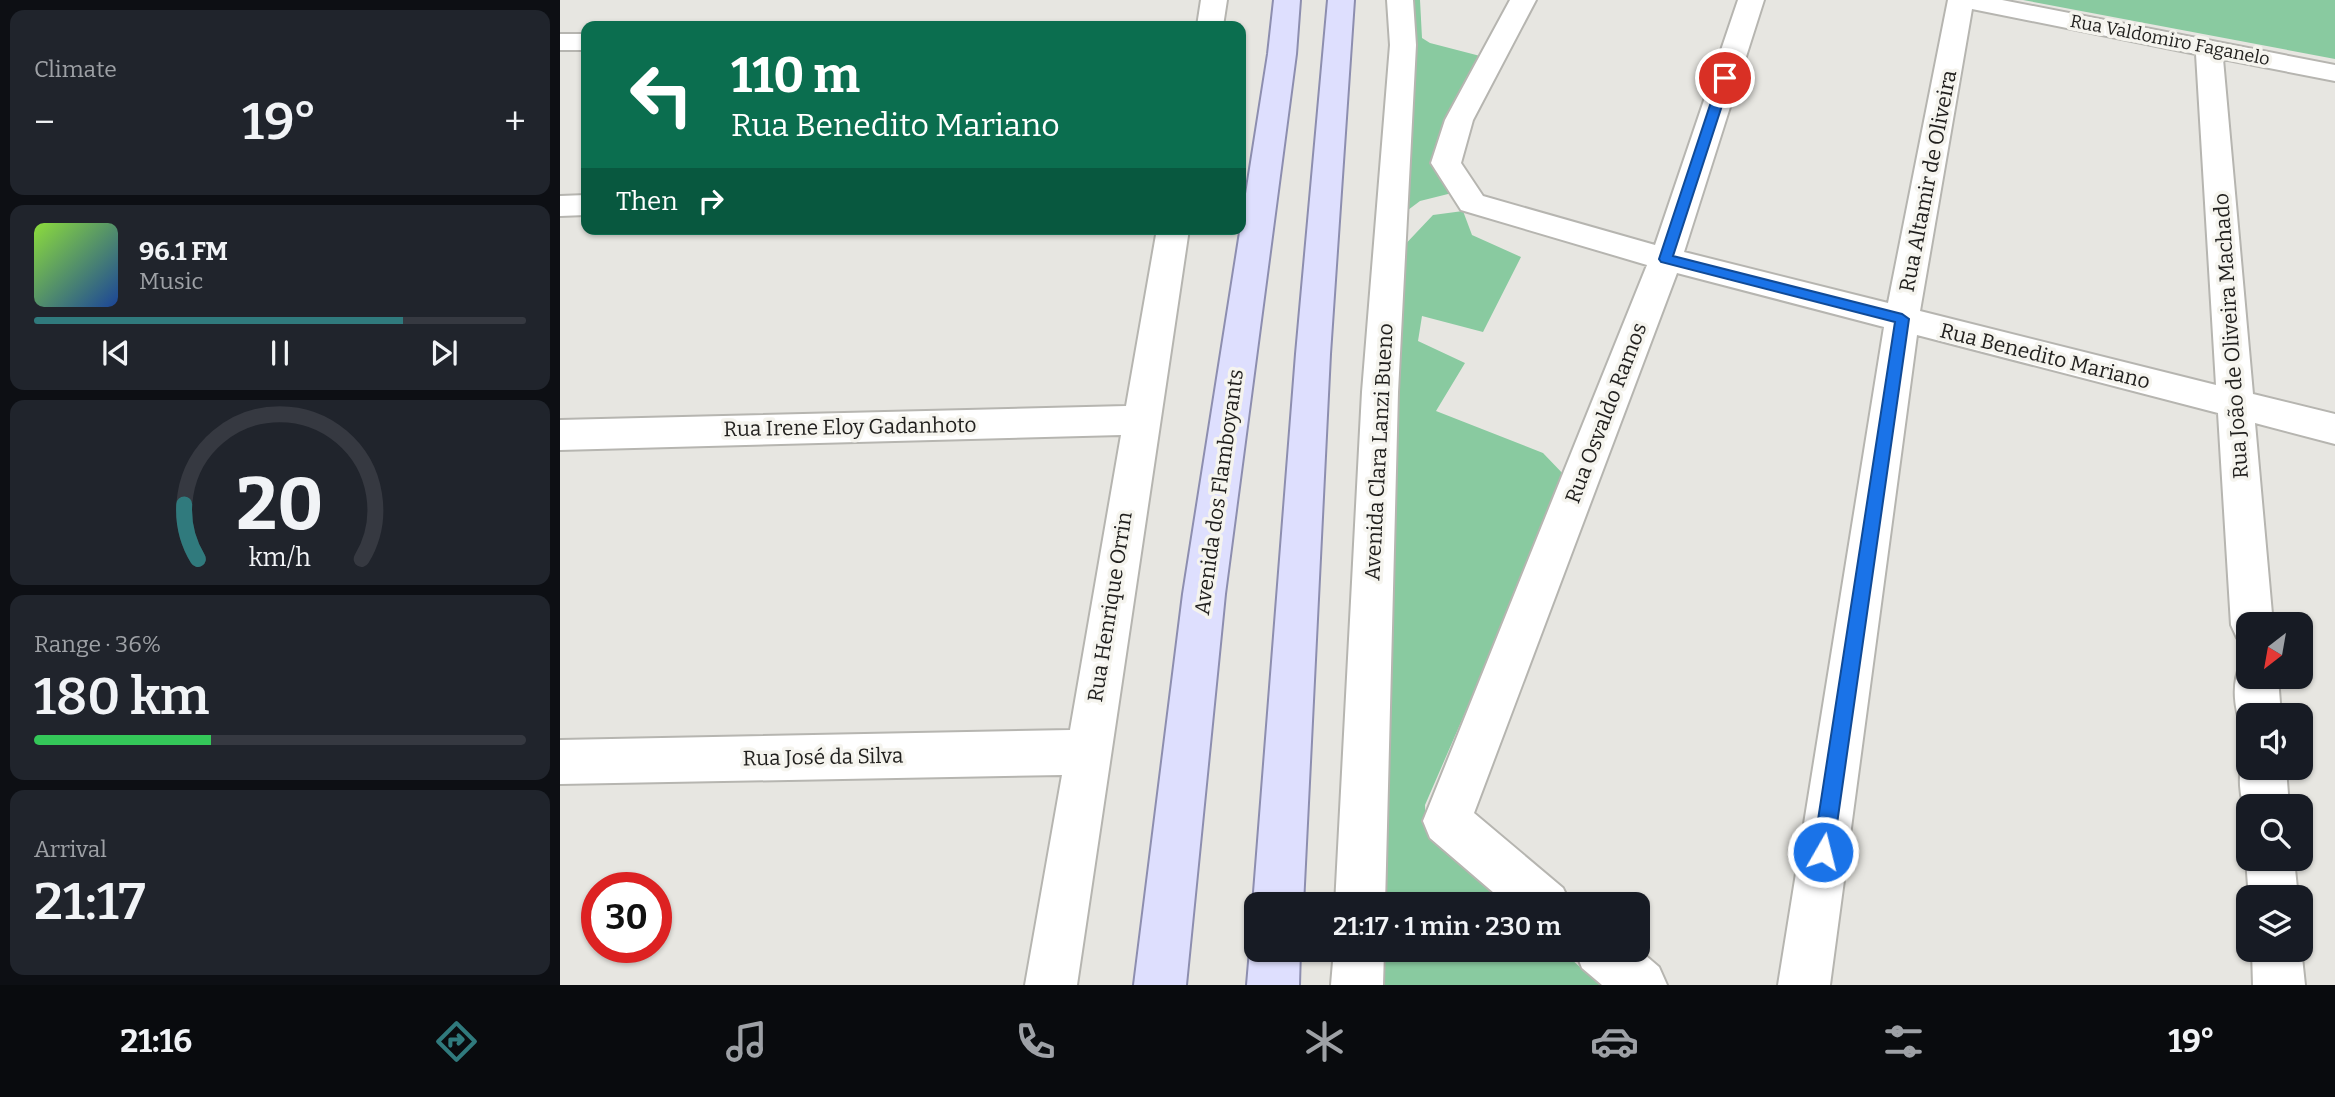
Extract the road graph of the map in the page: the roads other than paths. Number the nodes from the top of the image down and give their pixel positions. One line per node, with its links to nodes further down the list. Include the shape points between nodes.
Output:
1 (1214, 0): 8 (street)
2 (1287, 0): 33 (main road, Avenida dos Flamboyants, via 1283,54 1203,594)
3 (1341, 0): 25 (main road)
4 (1400, 0): 26 (street, Avenida Clara Lanzi Bueno, via 1403,45 1380,392)
5 (1524, 0): 16 (street, Rua Benedito Mariano, via 1459,120 1446,163 1472,203)
6 (1751, 0): 16 (street, Rua Osvaldo Ramos)
7 (1962, 0): 11 (street, Rua Valdomiro Faganelo); 17 (street, Rua Altamir de Oliveira)
8 (1211, 21)
9 (581, 42): 10 (street)
10 (560, 43)
11 (2209, 48): 12 (street, Rua Valdomiro Faganelo); 18 (street, Rua João de Oliveira Machado)
12 (2335, 73)
13 (581, 205): 14 (street)
14 (560, 206)
15 (1172, 235): 19 (street, Rua Henrique Orrin)
16 (1665, 259): 17 (street, Rua Benedito Mariano); 27 (street, Rua Osvaldo Ramos, via 1447,821)
17 (1902, 319): 18 (street, Rua Benedito Mariano); 37 (street, Rua Altamir de Oliveira)
18 (2236, 404): 20 (street, Rua Benedito Mariano); 22 (street, Rua João de Oliveira Machado)
19 (1140, 420): 21 (street, Rua Irene Eloy Gadanhoto); 23 (street, Rua Henrique Orrin)
20 (2335, 429)
21 (560, 435)
22 (2251, 612)
23 (1087, 752): 24 (street, Rua José da Silva); 32 (street, Rua Henrique Orrin)
24 (560, 762)
25 (1279, 892)
26 (1361, 892)
27 (1531, 892)
28 (1274, 962): 34 (main road)
29 (1358, 962): 35 (street)
30 (1614, 962): 36 (street)
31 (2278, 962): 38 (street)
32 (1051, 985)
33 (1160, 985)
34 (1273, 985)
35 (1357, 985)
36 (1641, 985)
37 (1804, 985)
38 (2279, 985)

